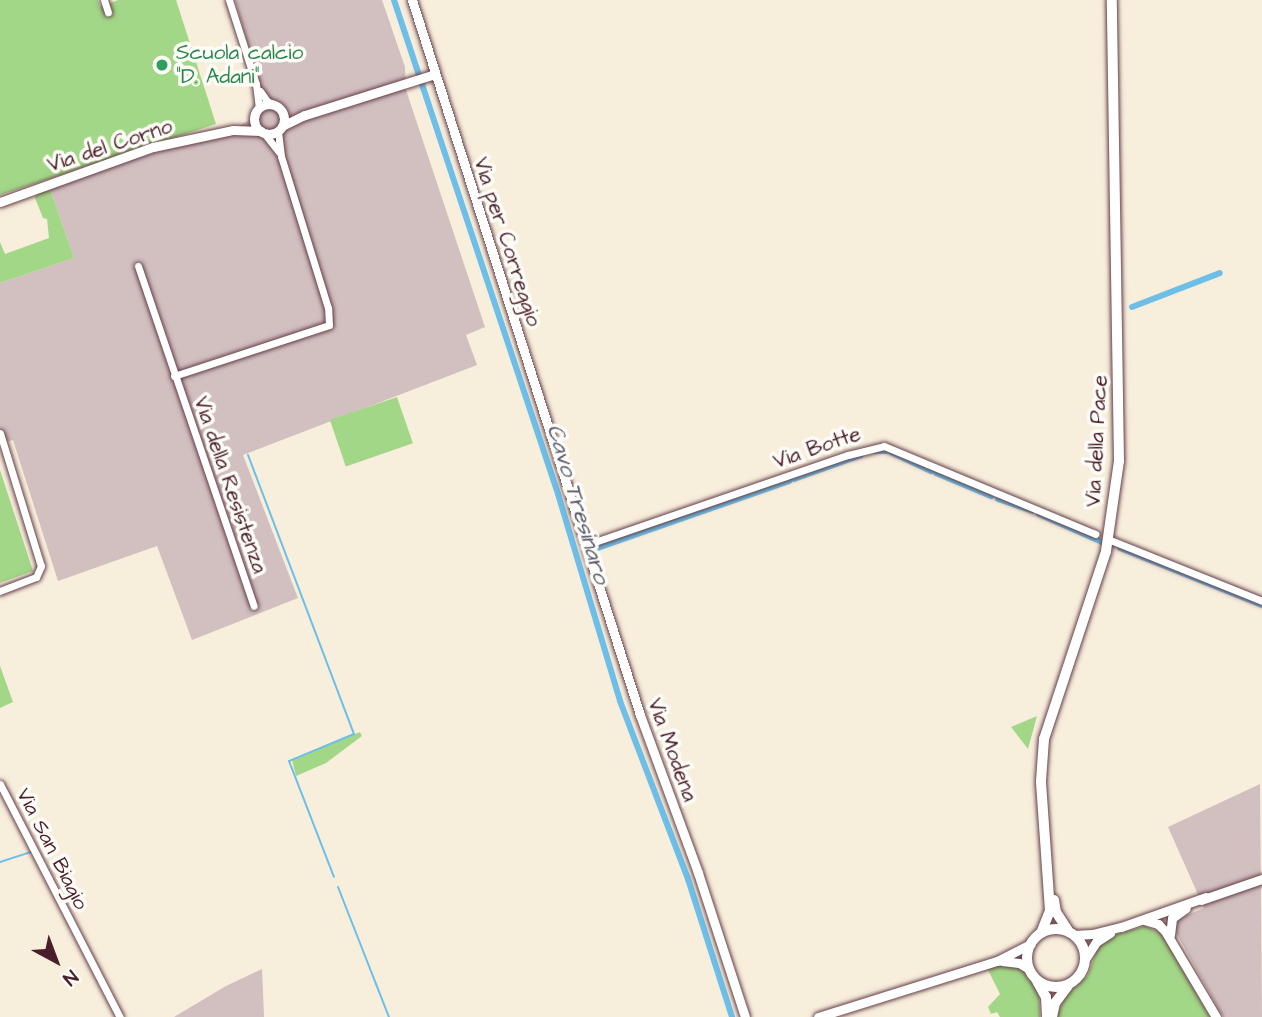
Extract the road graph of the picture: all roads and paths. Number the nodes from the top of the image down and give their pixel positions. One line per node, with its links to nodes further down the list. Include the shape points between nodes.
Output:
1 (104, 0): 5 (street)
2 (229, 0): 7 (street)
3 (411, 0): 6 (street, Via per Correggio)
4 (1112, 0): 21 (main road, Via della Pace, via 1120,447)
5 (108, 12)
6 (432, 75): 10 (street, Via del Corno); 19 (street, Via per Correggio)
7 (256, 84): 8 (street); 9 (street)
8 (278, 108): 9 (street, Via del Corno, via 266,104); 10 (street, Via del Corno); 11 (street, via 284,118)
9 (257, 111): 12 (street, Via del Corno); 13 (street, via 256,127)
10 (316, 112): 11 (street, Via del Corno)
11 (280, 129): 13 (street, Via del Corno); 14 (street, Via della Resistenza)
12 (233, 130): 13 (street, Via del Corno); 15 (street, Via del Corno, via 133,152)
13 (262, 132): 14 (street, Via della Resistenza)
14 (281, 156): 17 (street, Via della Resistenza, via 328,308 329,325)
15 (0, 202)
16 (138, 266): 17 (street, Via della Resistenza)
17 (174, 376): 25 (street, Via della Resistenza)
18 (0, 433): 23 (street, via 41,566 36,577)
19 (570, 494): 22 (street, Via Modena)
20 (1095, 534): 22 (street, Via Botte, via 884,446)
21 (1108, 539): 24 (street); 27 (main road, Via della Pace, via 1044,738 1041,781)
22 (586, 545): 43 (street, Via Modena)
23 (0, 591)
24 (1262, 601)
25 (254, 607)
26 (0, 784): 42 (street, Via San Biagio)
27 (1049, 874): 32 (main road, Via della Pace, via 1049,915); 33 (main road, Via della Pace, via 1056,912)
28 (1262, 879): 29 (street)
29 (1206, 897): 30 (street); 34 (street, via 1176,915 1170,923)
30 (1142, 920): 31 (street); 34 (street, via 1158,924)
31 (1121, 927): 33 (street, via 1093,934); 36 (street, via 1100,939)
32 (1041, 933): 33 (main road, via 1052,929); 35 (main road, Via della Pace)
33 (1071, 933): 36 (main road, Via della Pace, via 1083,946)
34 (1170, 937): 41 (street)
35 (1031, 944): 37 (street); 38 (main road)
36 (1085, 959): 40 (main road, via 1081,973)
37 (997, 961): 38 (street); 44 (street)
38 (1029, 969): 39 (main road)
39 (1036, 979): 40 (main road, via 1052,987); 45 (main road)
40 (1070, 984): 45 (main road, via 1057,998)
41 (1214, 1015)
42 (120, 1017)
43 (745, 1017)
44 (818, 1017)
45 (1050, 1017)

